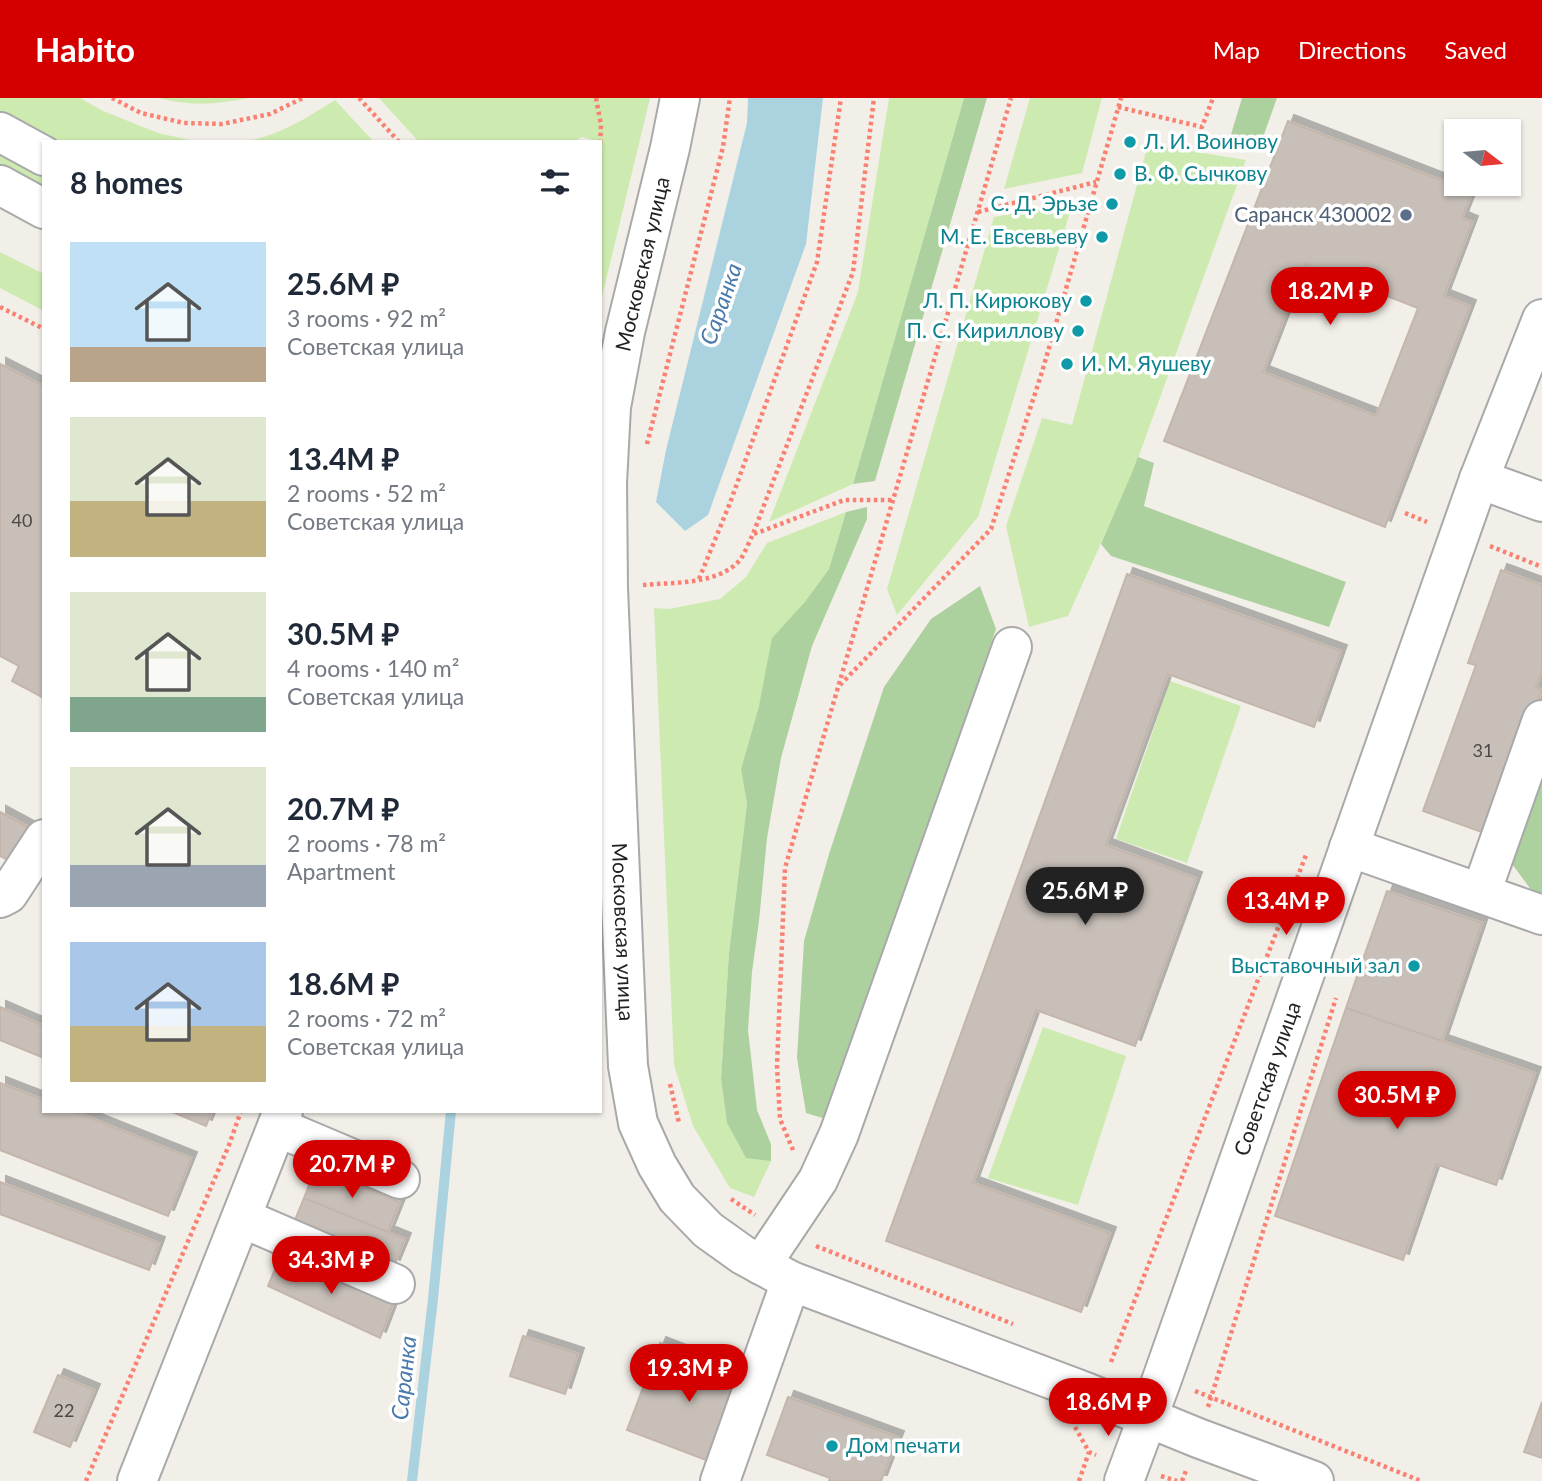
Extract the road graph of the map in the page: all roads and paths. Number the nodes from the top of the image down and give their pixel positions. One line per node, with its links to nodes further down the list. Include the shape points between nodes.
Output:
1 (112, 98): 2 (path, via 141,113 173,121 222,124 270,114)
2 (303, 98)
3 (359, 98): 14 (path)
4 (597, 98): 15 (path)
5 (680, 98): 26 (street, Московская улица, via 623,345)
6 (730, 98): 24 (path, via 723,146)
7 (841, 98): 30 (path, via 817,262)
8 (874, 98): 29 (path, via 853,272)
9 (1012, 98): 20 (path)
10 (1121, 98): 12 (path)
11 (1213, 98): 12 (path, via 1202,127)
12 (1118, 107): 17 (path)
13 (0, 131): 16 (street)
14 (398, 140)
15 (600, 140)
16 (42, 155)
17 (1097, 181): 20 (path); 33 (path, via 991,529)
18 (0, 185): 19 (street)
19 (42, 208)
20 (978, 212): 27 (path)
21 (0, 307): 23 (path)
22 (1542, 319): 25 (street, Советская улица)
23 (42, 328)
24 (646, 444)
25 (1479, 479): 28 (street); 37 (street, Советская улица)
26 (603, 481): 38 (street, Московская улица)
27 (893, 500): 29 (path, via 844,500); 33 (path)
28 (1542, 502)
29 (753, 534): 30 (path, via 740,559 723,573)
30 (699, 580): 31 (path)
31 (640, 585)
32 (1012, 647): 48 (street, via 839,1134)
33 (839, 687): 48 (path, via 785,868 777,1066 780,1119 799,1164)
34 (1542, 720): 39 (street)
35 (42, 842): 40 (street, via 8,894)
36 (1310, 847): 56 (path)
37 (1349, 847): 39 (street); 57 (street, Советская улица)
38 (610, 859): 52 (street, Московская улица, via 628,1066 638,1123 677,1198 708,1230)
39 (1481, 893): 41 (street)
40 (0, 898)
41 (1542, 915)
42 (1339, 989): 58 (path)
43 (668, 1079): 46 (path)
44 (240, 1113): 61 (path)
45 (280, 1119): 47 (street); 50 (street)
46 (680, 1127)
47 (400, 1179)
48 (818, 1181): 51 (street)
49 (725, 1193): 51 (path)
50 (242, 1218): 53 (street); 62 (street)
51 (783, 1233): 52 (street); 54 (path)
52 (776, 1273): 59 (street, Московская улица); 63 (street)
53 (395, 1284)
54 (1024, 1328)
55 (1100, 1359): 56 (path)
56 (1111, 1362): 57 (path)
57 (1162, 1380): 58 (path); 59 (street, Советская улица)
58 (1212, 1397): 67 (path)
59 (1148, 1416): 65 (street, Советская улица); 66 (street, Московская улица)
60 (1089, 1452): 64 (path)
61 (86, 1481)
62 (137, 1481)
63 (720, 1481)
64 (1079, 1481)
65 (1124, 1481)
66 (1314, 1481)
67 (1421, 1481)

